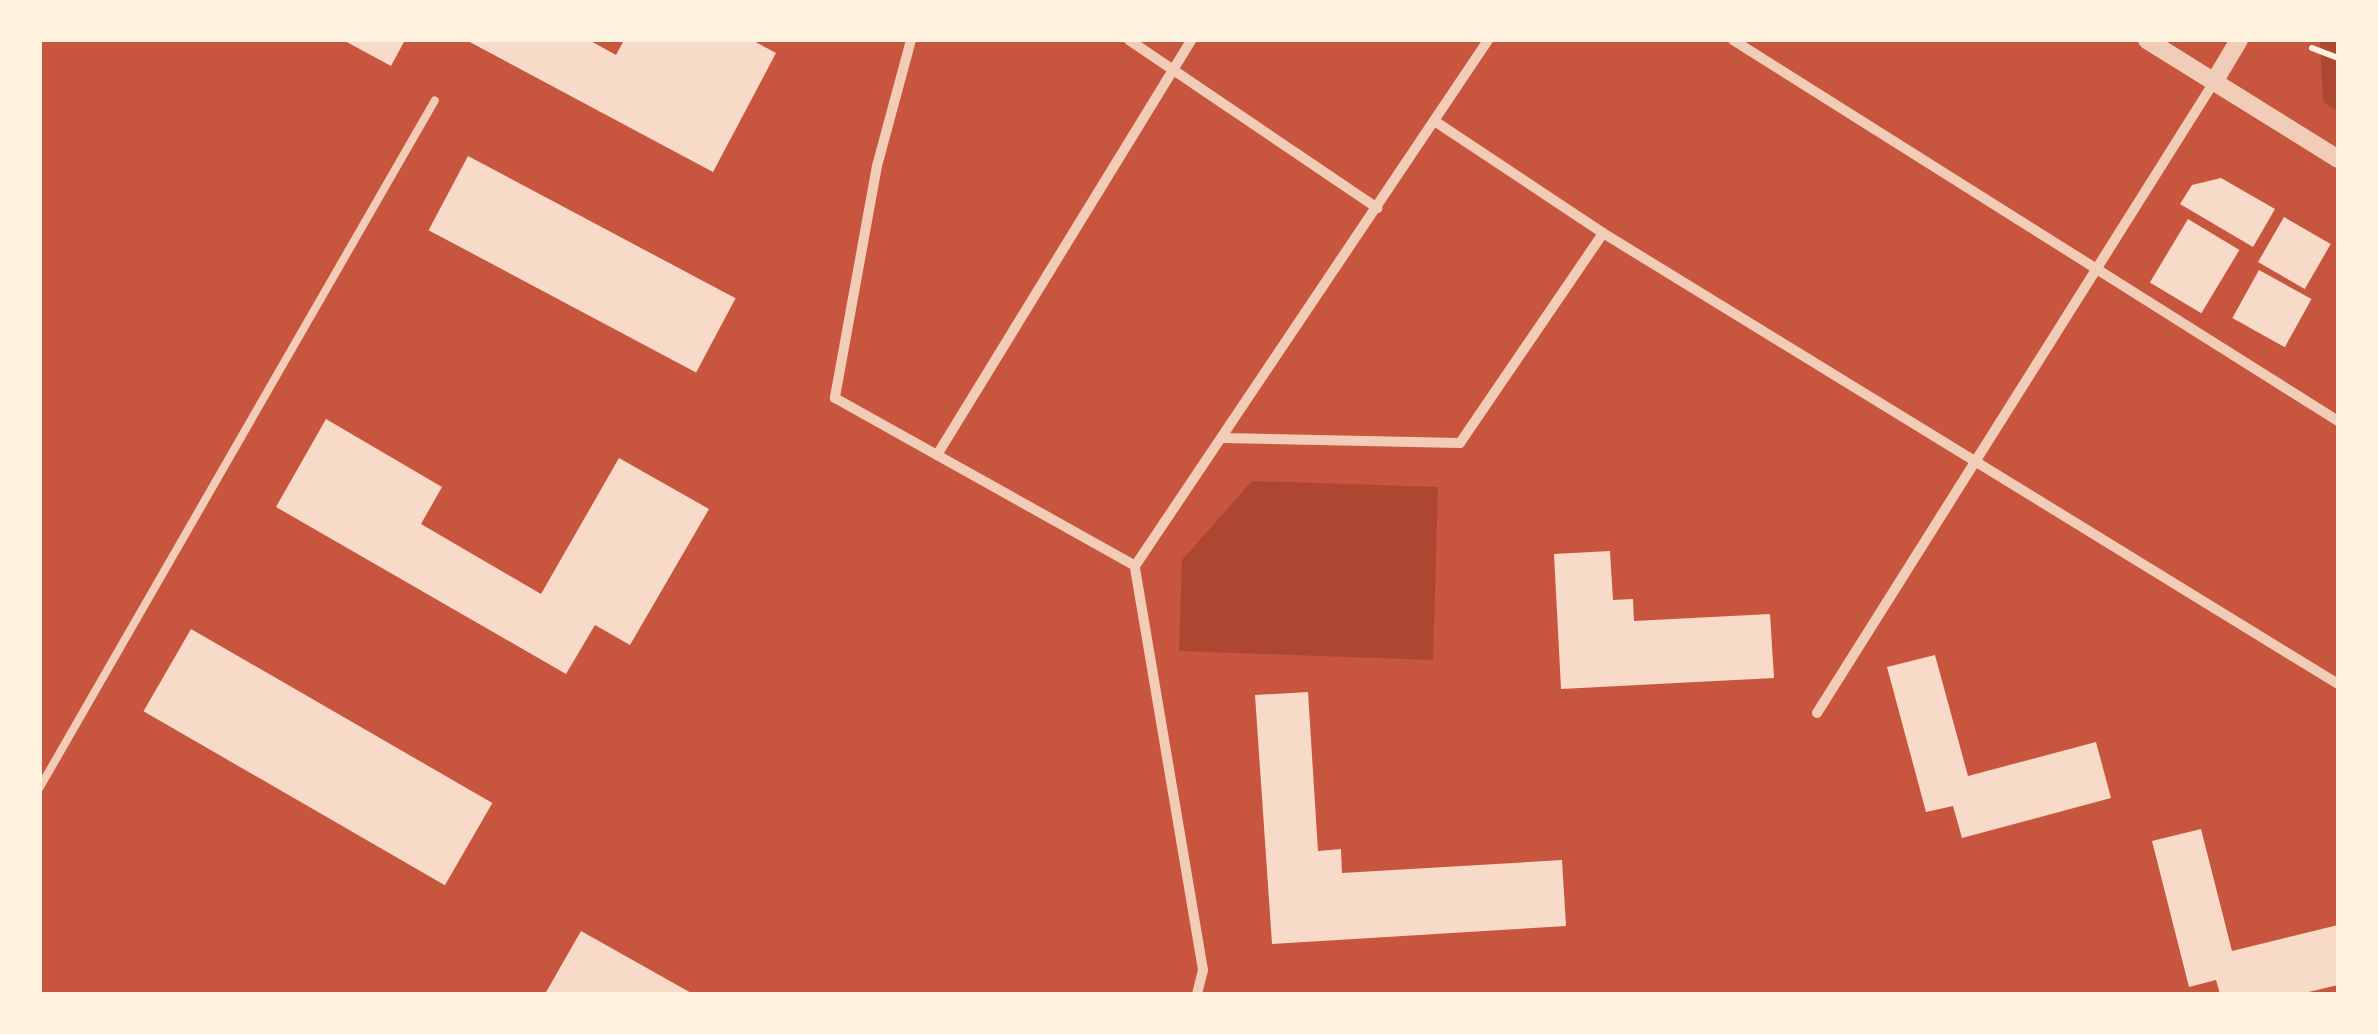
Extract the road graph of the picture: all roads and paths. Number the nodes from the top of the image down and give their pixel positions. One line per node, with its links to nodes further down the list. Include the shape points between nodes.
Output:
1 (911, 40): 20 (street, via 877,166 835,398)
2 (1128, 40): 10 (street)
3 (1191, 40): 10 (street)
4 (1488, 40): 13 (street)
5 (1732, 40): 17 (street)
6 (2147, 40): 11 (street)
7 (2239, 40): 11 (street)
8 (2312, 48): 9 (path)
9 (2338, 58)
10 (1172, 70): 15 (street); 20 (street)
11 (2214, 82): 14 (street); 17 (street)
12 (434, 100): 25 (lane)
13 (1436, 122): 15 (street); 16 (street)
14 (2338, 159)
15 (1377, 208): 19 (street)
16 (1604, 232): 19 (street, via 1460,443); 21 (street)
17 (2098, 270): 18 (street); 21 (street)
18 (2338, 421)
19 (1223, 438): 22 (street)
20 (937, 455): 22 (street)
21 (1977, 460): 23 (street); 24 (street)
22 (1136, 566): 26 (street, via 1203,970)
23 (2338, 684)
24 (1817, 714)
25 (40, 786)
26 (1197, 994)

